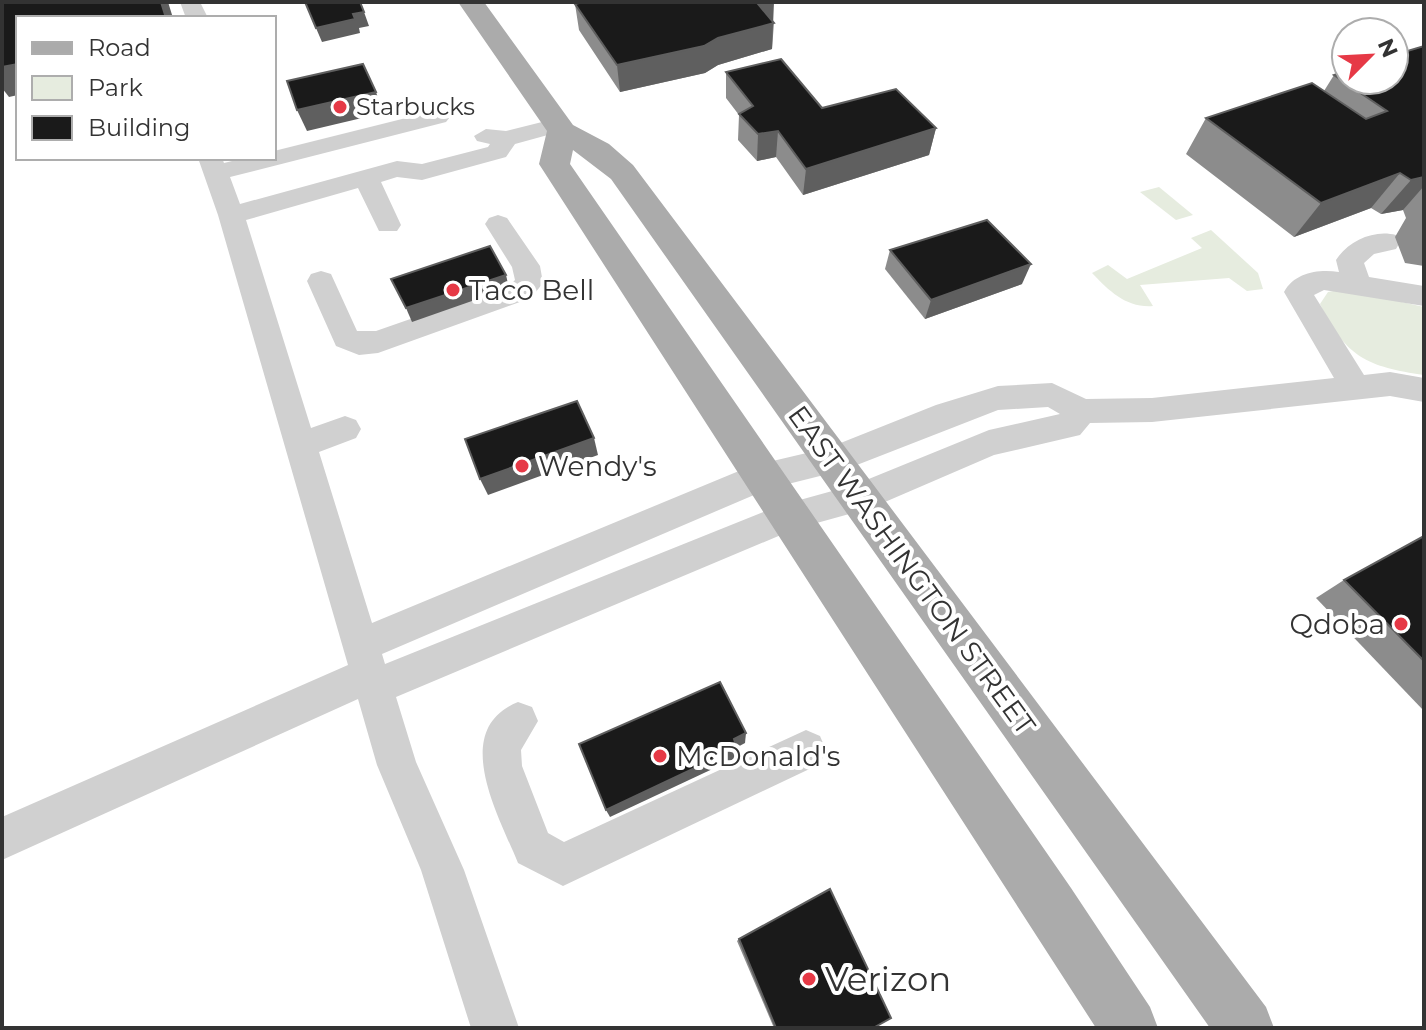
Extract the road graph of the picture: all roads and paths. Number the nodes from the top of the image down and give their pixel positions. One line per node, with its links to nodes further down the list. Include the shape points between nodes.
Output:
1 (471, 2): 3 (main road, EAST WASHINGTON STREET)
2 (438, 117): 4 (lane)
3 (560, 128): 7 (lane, via 506,139 497,152 422,172 397,169); 20 (main road, EAST WASHINGTON STREET, via 622,172); 21 (main road, via 554,164)
4 (276, 152)
5 (241, 160): 6 (lane)
6 (213, 166): 8 (lane)
7 (366, 177): 8 (lane); 10 (lane)
8 (231, 215): 19 (lane)
9 (498, 224): 12 (lane, via 526,266 529,283 521,291 378,342 359,344 346,338)
10 (388, 225)
11 (1386, 242): 13 (lane, via 1365,247 1350,260)
12 (321, 281)
13 (1356, 282): 14 (lane); 15 (lane, via 1320,279 1298,292)
14 (1424, 296)
15 (1355, 387): 16 (lane, via 1390,384); 17 (lane, via 1152,410)
16 (1424, 390)
17 (1082, 411): 20 (lane, via 1052,395 998,398); 22 (lane, via 1069,426 989,443)
18 (345, 429): 19 (lane)
19 (301, 445): 24 (lane)
20 (832, 461): 21 (lane); 22 (main road, EAST WASHINGTON STREET)
21 (763, 476): 23 (main road); 24 (lane)
22 (859, 498): 23 (lane); 30 (main road, EAST WASHINGTON STREET)
23 (790, 516): 24 (lane); 29 (main road)
24 (367, 670): 27 (lane); 28 (lane)
25 (518, 721): 26 (lane, via 501,745 502,766 533,848 563,865)
26 (806, 750)
27 (2, 839)
28 (495, 1028)
29 (1129, 1028)
30 (1245, 1028)

